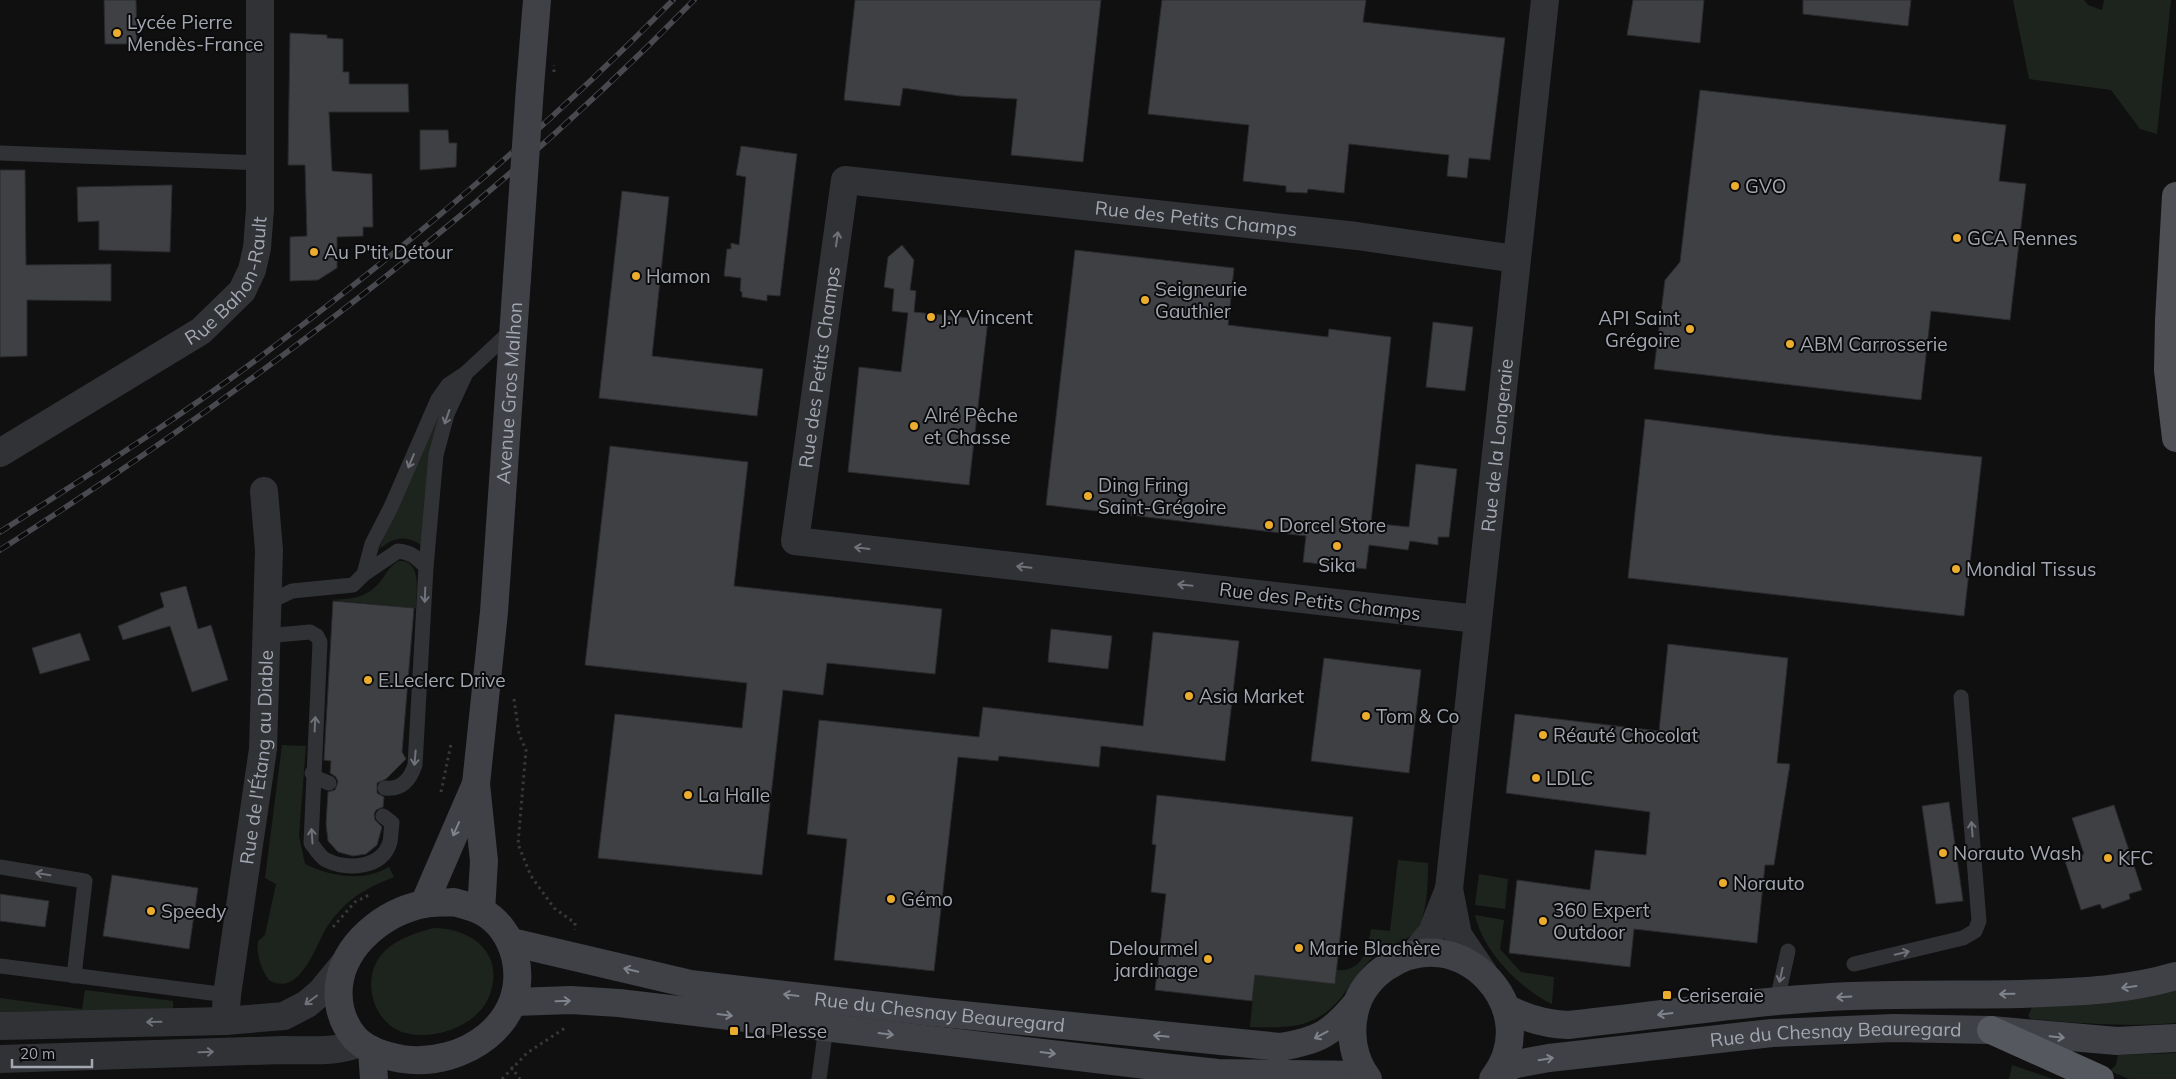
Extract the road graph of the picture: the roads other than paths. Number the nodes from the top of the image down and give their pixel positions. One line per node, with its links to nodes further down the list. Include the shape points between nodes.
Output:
1 (260, 0): 5 (street, Rue Bahon-Rault)
2 (537, 0): 8 (main road, Avenue Gros Malhon, bridge)
3 (1545, 0): 7 (street, Rue de la Longeraie)
4 (0, 153): 5 (lane)
5 (260, 163): 11 (street, Rue Bahon-Rault, via 257,248 252,270 242,291 201,331)
6 (2176, 196): 10 (main road, via 2168,362)
7 (1516, 259): 16 (street, Rue de la Longeraie); 16 (street, Rue des Petits Champs, one-way to 7, via 795,540 845,180 1357,236)
8 (513, 329): 9 (lane); 21 (main road, Avenue Gros Malhon, via 494,612)
9 (466, 373): 13 (lane, one-way to 13, via 448,414 436,455); 14 (lane, one-way to 14, via 448,386 438,399 392,507 372,544)
10 (2176, 438)
11 (0, 453)
12 (264, 491): 15 (street, Rue de l'Étang au Diable, via 269,550)
13 (426, 567): 14 (lane, via 416,557 398,551); 22 (lane, one-way to 22, via 415,765 411,777 404,784 393,789)
14 (364, 574): 15 (lane, via 353,585 292,591)
15 (267, 603): 17 (street, Rue de l'Étang au Diable)
16 (1477, 619): 25 (street, Rue de la Longeraie)
17 (265, 636): 19 (lane, one-way to 17, via 320,642 310,632); 40 (street, Rue de l'Étang au Diable, via 263,748)
18 (1961, 697): 32 (lane, one-way to 18, via 1963,938 1976,931 1979,920)
19 (312, 773): 20 (lane); 23 (lane, one-way to 19, via 392,823 385,834 390,841 378,850 377,860 324,859 327,851 311,843 319,815)
20 (329, 783)
21 (476, 784): 26 (main road, Avenue Gros Malhon, one-way to 26); 27 (main road, Avenue Gros Malhon, via 484,861)
22 (385, 788)
23 (383, 816)
24 (0, 867): 35 (lane, one-way to 24, via 85,881)
25 (1449, 889): 30 (street, Rue de la Longeraie, via 1432,932); 34 (street, Rue de la Longeraie, via 1458,935)
26 (424, 904): 27 (main road, via 454,902); 31 (main road, via 367,932)
27 (481, 911): 28 (main road, via 493,918)
28 (511, 942): 38 (main road, via 519,976); 39 (main road, Rue du Chesnay Beauregard, one-way to 28, via 1338,1025 1319,1038 1280,1047 690,984)
29 (1788, 951): 37 (lane, one-way to 37)
30 (1414, 954): 34 (main road, via 1438,952 1462,959); 39 (main road, via 1379,972)
31 (344, 964): 40 (street, one-way to 40, via 321,992 284,1016); 46 (main road, via 338,994 340,1012 347,1029)
32 (1854, 964)
33 (0, 966): 35 (lane)
34 (1483, 972): 41 (main road, via 1497,988)
35 (74, 976): 40 (lane)
36 (2176, 976): 37 (main road, Rue du Chesnay Beauregard, one-way to 37, via 2148,984 2056,993)
37 (1777, 1000): 41 (main road, Rue du Chesnay Beauregard, one-way to 41, via 1568,1025 1533,1020)
38 (514, 1002): 43 (main road, Rue du Chesnay Beauregard, one-way to 43, via 571,1000 619,1003); 47 (main road, via 501,1022)
39 (1357, 1003): 50 (main road, via 1352,1040)
40 (226, 1008): 42 (street, one-way to 42)
41 (1506, 1008): 49 (main road, via 1510,1040)
42 (0, 1026)
43 (826, 1027): 50 (main road, Rue du Chesnay Beauregard, one-way to 50, via 1218,1073); 53 (lane)
44 (1991, 1030): 45 (main road, Rue du Chesnay Beauregard, one-way to 45, via 2117,1041); 49 (main road, Rue du Chesnay Beauregard, one-way to 44, via 1516,1064 1548,1058 1772,1033 1894,1028); 54 (highway)
45 (2176, 1038)
46 (366, 1047): 47 (main road, via 390,1057 415,1061 436,1060); 48 (street, one-way to 46, via 327,1051); 51 (main road)
47 (464, 1052): 52 (main road)
48 (0, 1059)
49 (1496, 1075)
50 (1366, 1077)
51 (374, 1079)
52 (436, 1079)
53 (819, 1079)
54 (2100, 1079)

